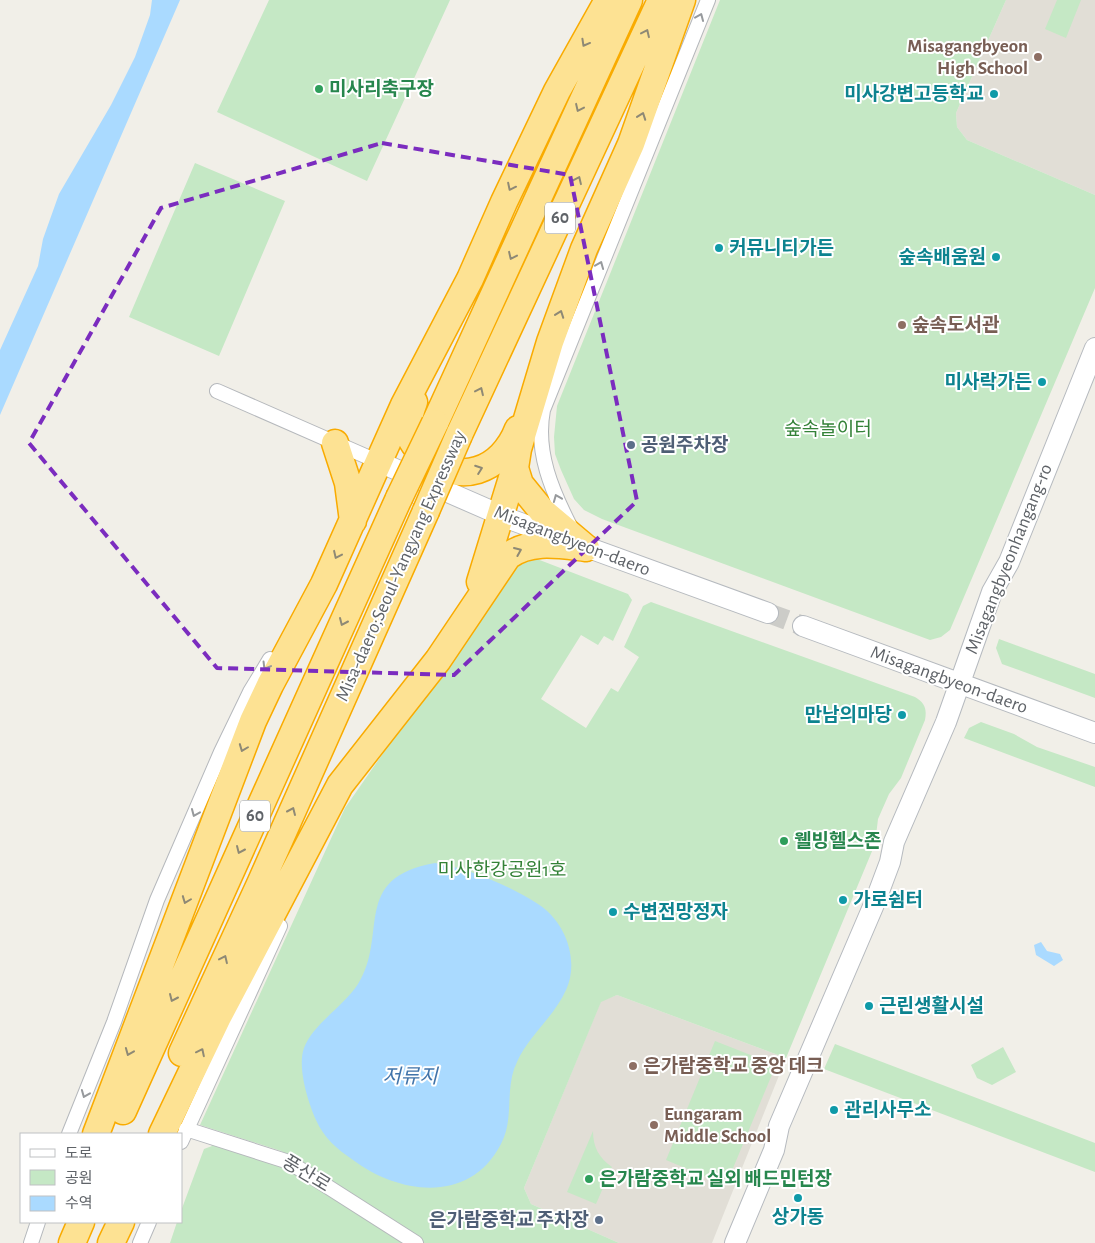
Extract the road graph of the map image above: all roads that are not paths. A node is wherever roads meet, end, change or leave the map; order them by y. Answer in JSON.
{"nodes":[{"id":1,"x":608,"y":0,"type":"edge"},
{"id":2,"x":628,"y":0,"type":"edge"},
{"id":3,"x":661,"y":0,"type":"edge"},
{"id":4,"x":682,"y":0,"type":"edge"},
{"id":5,"x":708,"y":0,"type":"edge"},
{"id":6,"x":438,"y":338,"type":"junction"},
{"id":7,"x":550,"y":342,"type":"junction"},
{"id":8,"x":1095,"y":348,"type":"edge"},
{"id":9,"x":217,"y":391,"type":"dead end"},
{"id":10,"x":335,"y":443,"type":"junction"},
{"id":11,"x":379,"y":462,"type":"junction"},
{"id":12,"x":515,"y":468,"type":"junction"},
{"id":13,"x":501,"y":515,"type":"junction"},
{"id":14,"x":353,"y":521,"type":"junction"},
{"id":15,"x":582,"y":545,"type":"junction"},
{"id":16,"x":324,"y":584,"type":"junction"},
{"id":17,"x":768,"y":613,"type":"tunnel mouth"},
{"id":18,"x":467,"y":616,"type":"junction"},
{"id":19,"x":803,"y":626,"type":"tunnel mouth"},
{"id":20,"x":960,"y":683,"type":"junction"},
{"id":21,"x":1095,"y":733,"type":"edge"},
{"id":22,"x":69,"y":1133,"type":"edge"},
{"id":23,"x":96,"y":1133,"type":"edge"},
{"id":24,"x":113,"y":1133,"type":"edge"},
{"id":25,"x":144,"y":1133,"type":"edge"},
{"id":26,"x":178,"y":1133,"type":"edge"},
{"id":27,"x":182,"y":1136,"type":"edge"},
{"id":28,"x":38,"y":1223,"type":"edge"},
{"id":29,"x":72,"y":1223,"type":"edge"},
{"id":30,"x":81,"y":1223,"type":"edge"},
{"id":31,"x":113,"y":1223,"type":"edge"},
{"id":32,"x":121,"y":1223,"type":"edge"},
{"id":33,"x":149,"y":1223,"type":"edge"},
{"id":34,"x":31,"y":1243,"type":"edge"},
{"id":35,"x":66,"y":1243,"type":"edge"},
{"id":36,"x":72,"y":1243,"type":"edge"},
{"id":37,"x":106,"y":1243,"type":"edge"},
{"id":38,"x":111,"y":1243,"type":"edge"},
{"id":39,"x":140,"y":1243,"type":"edge"},
{"id":40,"x":416,"y":1243,"type":"edge"},
{"id":41,"x":735,"y":1243,"type":"edge"}],
"edges":[{"from":1,"to":6,"type":"highway","one_way":true},
{"from":2,"to":24,"type":"highway","name":"Misa-daero;Seoul-Yangyang Expressway","number":"60","one_way":true,"bridge":true},
{"from":25,"to":3,"type":"highway","name":"Misa-daero;Seoul-Yangyang Expressway","number":"60","one_way":true,"bridge":true},
{"from":7,"to":4,"type":"highway","one_way":true},
{"from":15,"to":5,"type":"street","one_way":true},
{"from":6,"to":7,"type":"highway","one_way":true},
{"from":6,"to":11,"type":"highway"},
{"from":7,"to":12,"type":"highway"},
{"from":8,"to":20,"type":"street","name":"Misagangbyeonhangang-ro"},
{"from":9,"to":10,"type":"street"},
{"from":10,"to":11,"type":"street"},
{"from":10,"to":14,"type":"highway"},
{"from":11,"to":13,"type":"street","name":"Misagangbyeon-daero"},
{"from":11,"to":14,"type":"highway"},
{"from":12,"to":13,"type":"highway"},
{"from":12,"to":15,"type":"highway"},
{"from":13,"to":15,"type":"street","name":"Misagangbyeon-daero"},
{"from":13,"to":18,"type":"highway"},
{"from":14,"to":16,"type":"highway","one_way":true},
{"from":15,"to":17,"type":"street","name":"Misagangbyeon-daero"},
{"from":18,"to":15,"type":"highway","one_way":true},
{"from":16,"to":22,"type":"street","one_way":true},
{"from":16,"to":23,"type":"highway","one_way":true},
{"from":26,"to":18,"type":"highway","one_way":true},
{"from":19,"to":20,"type":"street","name":"Misagangbyeon-daero"},
{"from":20,"to":21,"type":"street","name":"Misagangbyeon-daero"},
{"from":20,"to":41,"type":"street","name":"Misagangbyeonhangang-ro"},
{"from":27,"to":40,"type":"street","name":"풍산로"},
{"from":28,"to":34,"type":"street"},
{"from":29,"to":35,"type":"highway"},
{"from":30,"to":36,"type":"highway"},
{"from":31,"to":37,"type":"highway"},
{"from":32,"to":38,"type":"highway"},
{"from":33,"to":39,"type":"street"}]}
